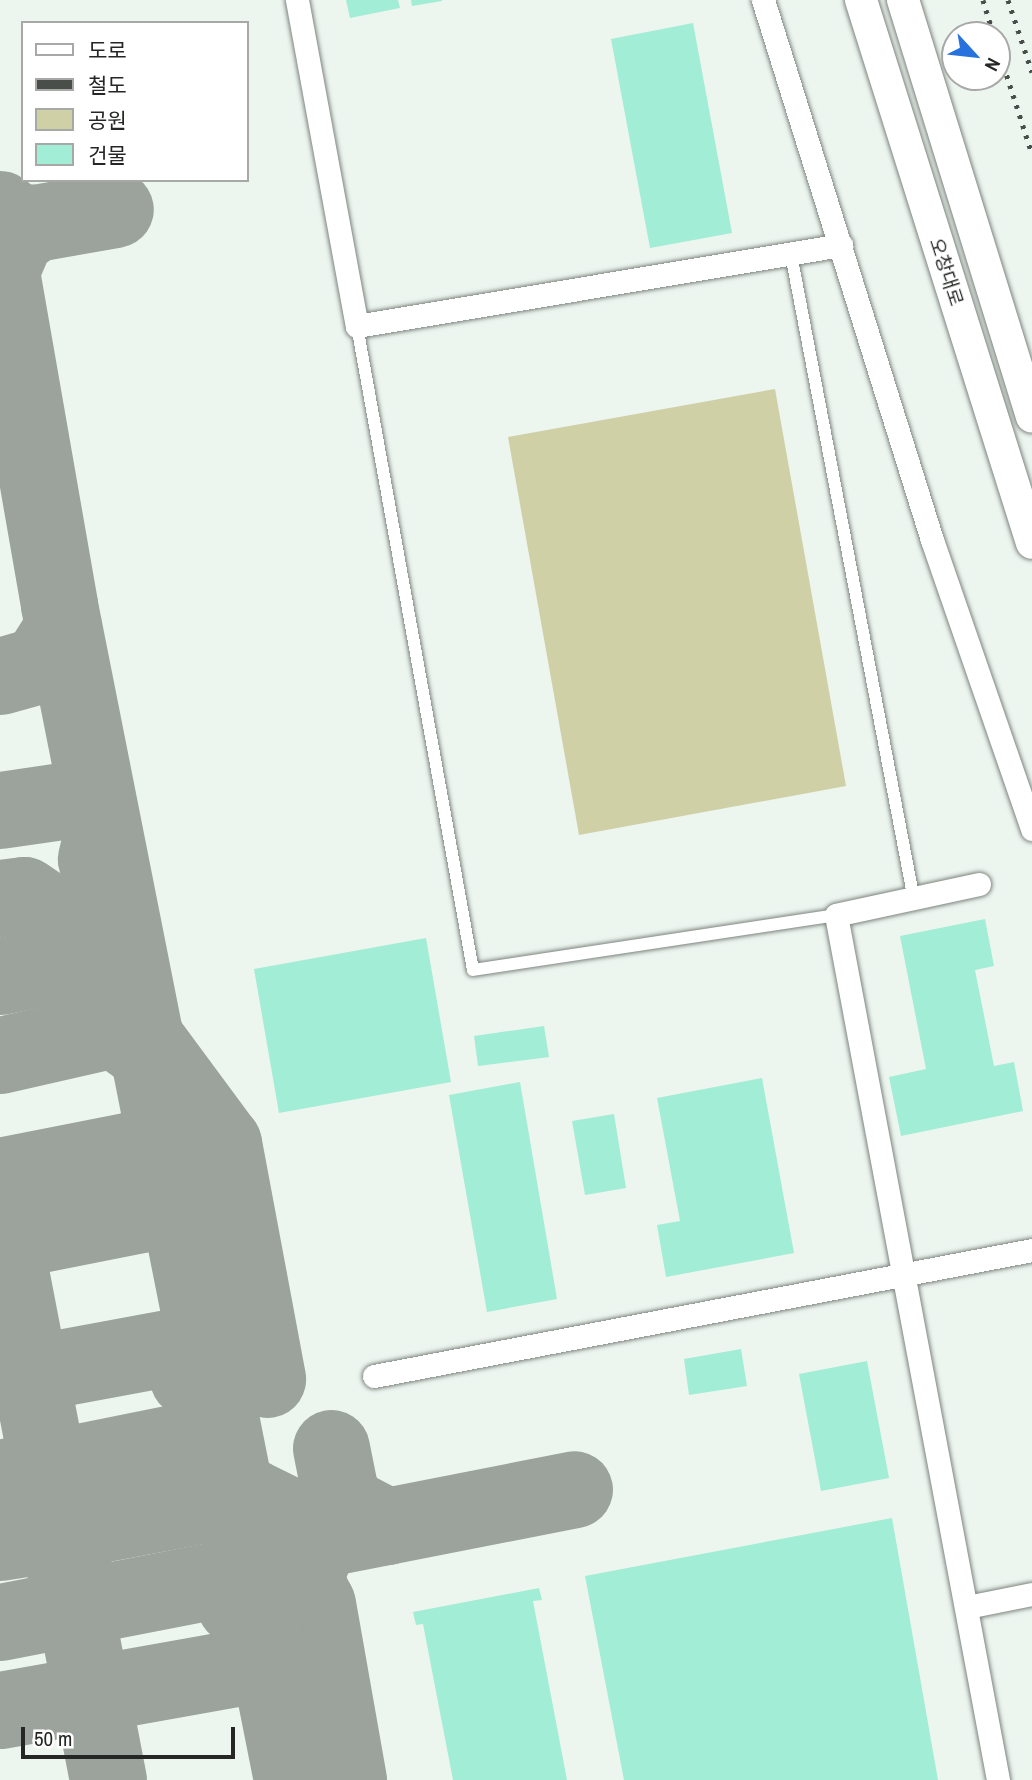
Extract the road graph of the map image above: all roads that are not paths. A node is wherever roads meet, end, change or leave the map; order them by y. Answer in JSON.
{"nodes":[{"id":1,"x":297,"y":0,"type":"edge"},
{"id":2,"x":763,"y":0,"type":"edge"},
{"id":3,"x":861,"y":0,"type":"edge"},
{"id":4,"x":903,"y":0,"type":"edge"},
{"id":5,"x":841,"y":245,"type":"junction"},
{"id":6,"x":791,"y":254,"type":"junction"},
{"id":7,"x":357,"y":326,"type":"junction"},
{"id":8,"x":1032,"y":417,"type":"edge"},
{"id":9,"x":1032,"y":543,"type":"edge"},
{"id":10,"x":1032,"y":829,"type":"edge"},
{"id":11,"x":979,"y":884,"type":"dead end"},
{"id":12,"x":914,"y":900,"type":"junction"},
{"id":13,"x":836,"y":915,"type":"junction"},
{"id":14,"x":1032,"y":1250,"type":"edge"},
{"id":15,"x":900,"y":1277,"type":"junction"},
{"id":16,"x":374,"y":1376,"type":"dead end"},
{"id":17,"x":1032,"y":1594,"type":"edge"},
{"id":18,"x":967,"y":1607,"type":"junction"},
{"id":19,"x":998,"y":1780,"type":"edge"}],
"edges":[{"from":1,"to":7,"type":"street"},
{"from":2,"to":5,"type":"street"},
{"from":3,"to":9,"type":"main road","name":"오창대로"},
{"from":4,"to":8,"type":"main road","name":"오창대로"},
{"from":5,"to":6,"type":"street"},
{"from":5,"to":10,"type":"street"},
{"from":6,"to":7,"type":"street"},
{"from":6,"to":12,"type":"lane"},
{"from":7,"to":13,"type":"lane"},
{"from":11,"to":12,"type":"street"},
{"from":12,"to":13,"type":"street"},
{"from":13,"to":15,"type":"street"},
{"from":14,"to":15,"type":"street"},
{"from":15,"to":16,"type":"street"},
{"from":15,"to":18,"type":"street"},
{"from":17,"to":18,"type":"street"},
{"from":18,"to":19,"type":"street"}]}
